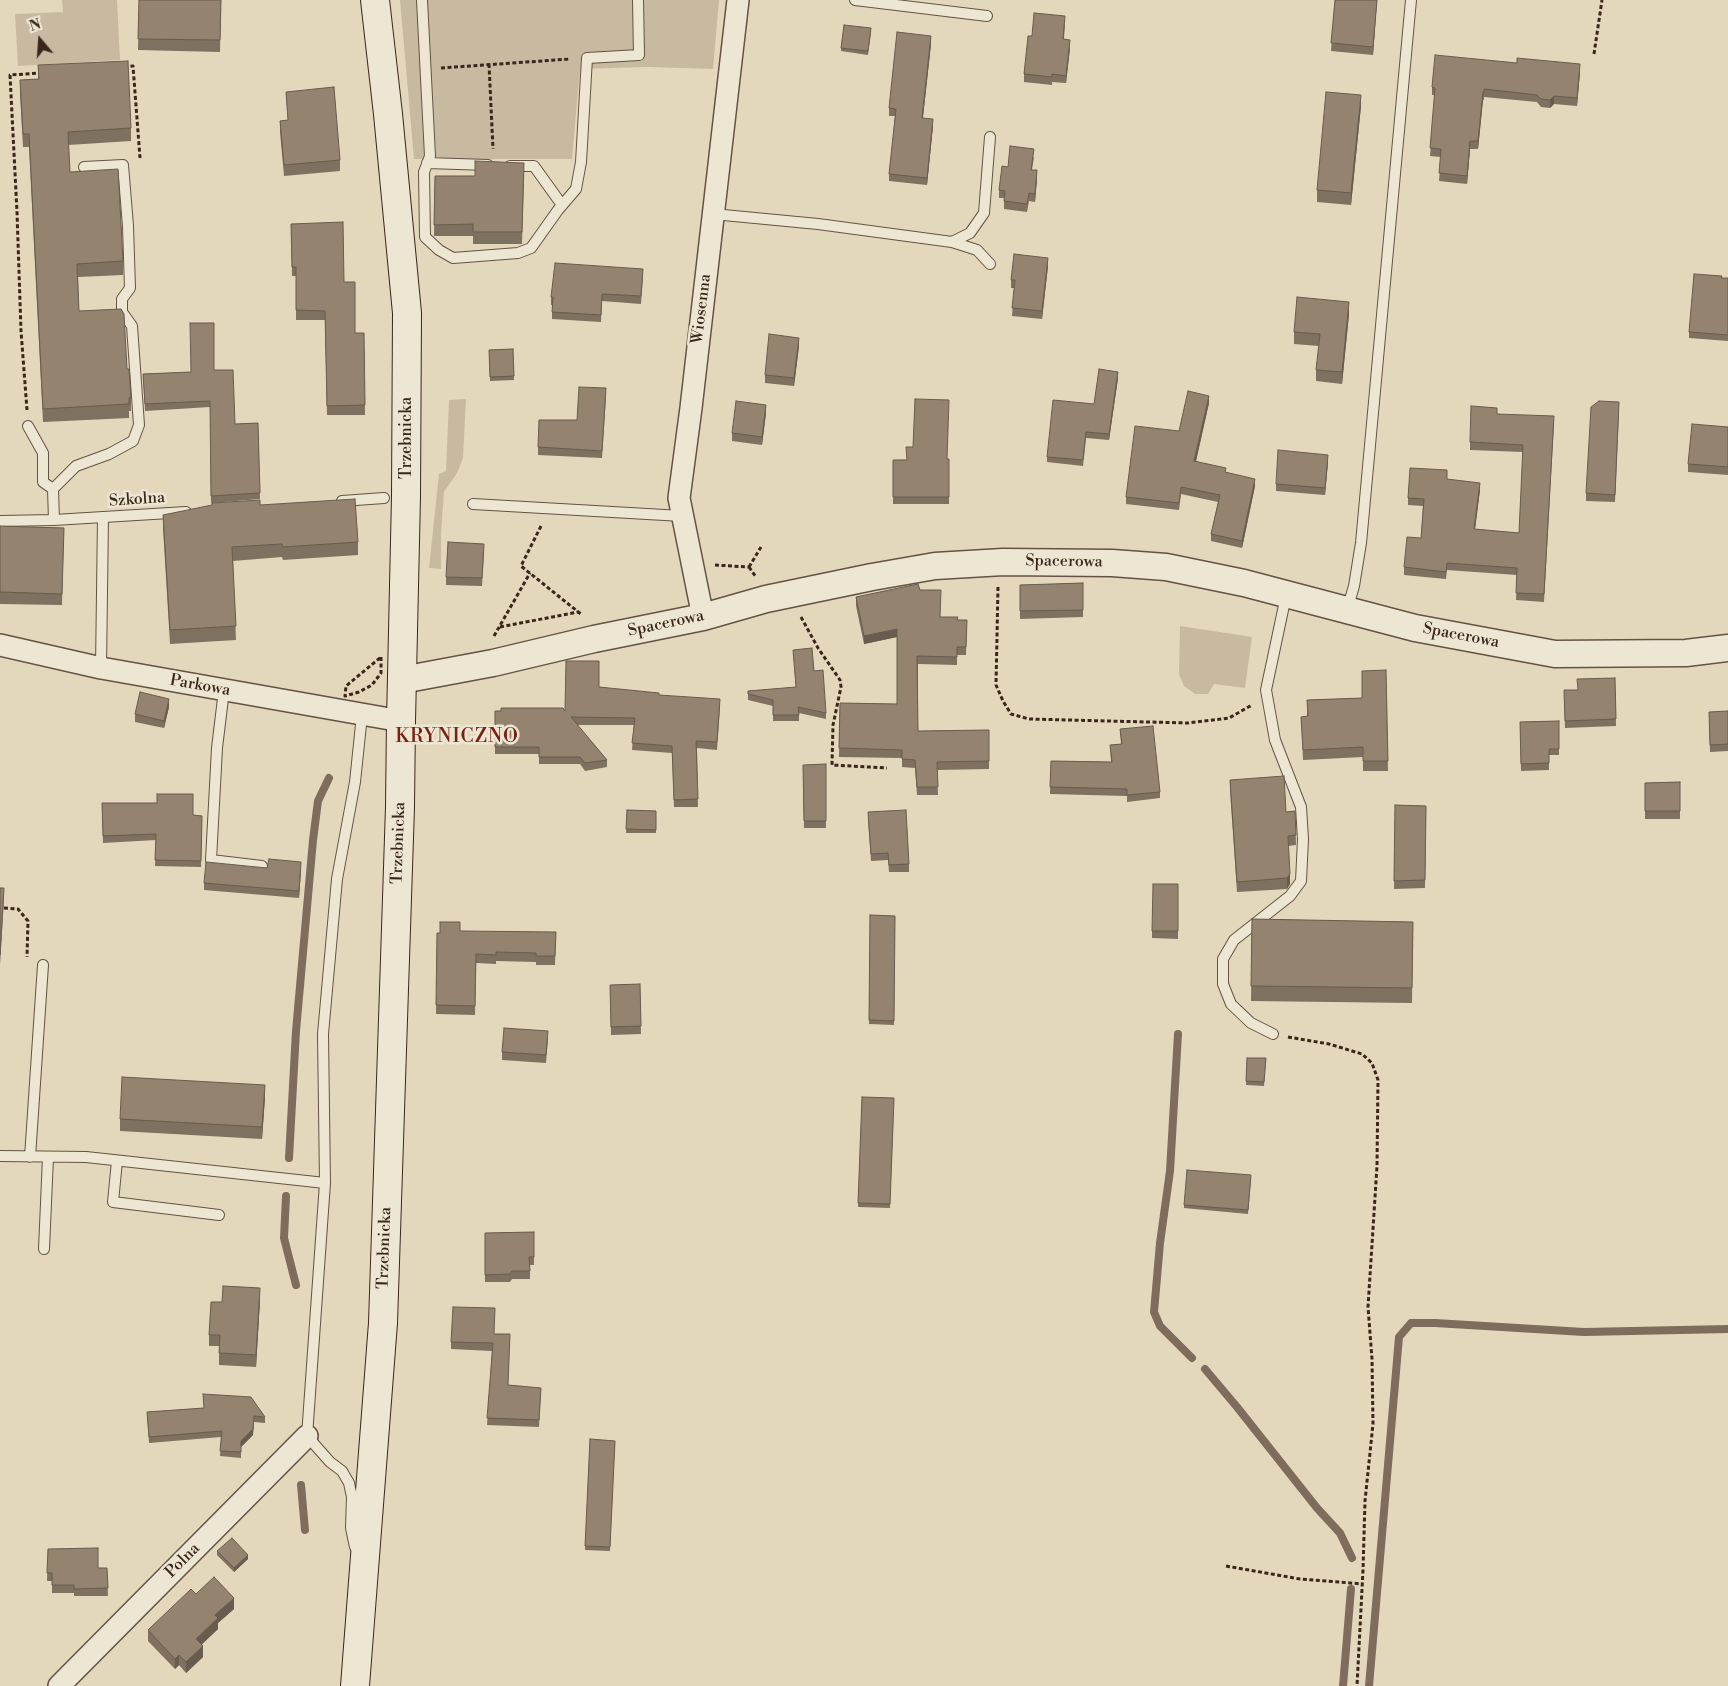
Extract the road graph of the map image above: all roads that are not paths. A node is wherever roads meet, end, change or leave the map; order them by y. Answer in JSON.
{"nodes":[{"id":1,"x":375,"y":0,"type":"edge"},
{"id":2,"x":422,"y":0,"type":"edge"},
{"id":3,"x":638,"y":0,"type":"edge"},
{"id":4,"x":738,"y":0,"type":"edge"},
{"id":5,"x":855,"y":0,"type":"edge"},
{"id":6,"x":1411,"y":0,"type":"edge"},
{"id":7,"x":987,"y":16,"type":"dead end"},
{"id":8,"x":990,"y":137,"type":"dead end"},
{"id":9,"x":427,"y":163,"type":"junction"},
{"id":10,"x":84,"y":168,"type":"dead end"},
{"id":11,"x":562,"y":205,"type":"junction"},
{"id":12,"x":713,"y":214,"type":"junction"},
{"id":13,"x":952,"y":242,"type":"junction"},
{"id":14,"x":990,"y":264,"type":"dead end"},
{"id":15,"x":28,"y":426,"type":"road end"},
{"id":16,"x":53,"y":488,"type":"junction"},
{"id":17,"x":384,"y":498,"type":"dead end"},
{"id":18,"x":328,"y":502,"type":"edge"},
{"id":19,"x":473,"y":504,"type":"dead end"},
{"id":20,"x":201,"y":511,"type":"edge"},
{"id":21,"x":682,"y":516,"type":"junction"},
{"id":22,"x":103,"y":517,"type":"junction"},
{"id":23,"x":54,"y":520,"type":"junction"},
{"id":24,"x":0,"y":521,"type":"edge"},
{"id":25,"x":1286,"y":594,"type":"junction"},
{"id":26,"x":1346,"y":611,"type":"junction"},
{"id":27,"x":703,"y":617,"type":"junction"},
{"id":28,"x":0,"y":645,"type":"edge"},
{"id":29,"x":1728,"y":648,"type":"edge"},
{"id":30,"x":101,"y":668,"type":"junction"},
{"id":31,"x":402,"y":680,"type":"junction"},
{"id":32,"x":224,"y":690,"type":"junction"},
{"id":33,"x":362,"y":716,"type":"junction"},
{"id":34,"x":400,"y":721,"type":"junction"},
{"id":35,"x":262,"y":866,"type":"edge"},
{"id":36,"x":43,"y":965,"type":"dead end"},
{"id":37,"x":1273,"y":1034,"type":"road end"},
{"id":38,"x":0,"y":1156,"type":"edge"},
{"id":39,"x":30,"y":1157,"type":"junction"},
{"id":40,"x":48,"y":1157,"type":"junction"},
{"id":41,"x":117,"y":1161,"type":"junction"},
{"id":42,"x":325,"y":1183,"type":"junction"},
{"id":43,"x":219,"y":1215,"type":"dead end"},
{"id":44,"x":44,"y":1248,"type":"dead end"},
{"id":45,"x":307,"y":1436,"type":"junction"},
{"id":46,"x":363,"y":1577,"type":"junction"},
{"id":47,"x":59,"y":1686,"type":"edge"},
{"id":48,"x":355,"y":1686,"type":"edge"}],
"edges":[{"from":1,"to":31,"type":"main road","name":"Trzebnicka"},
{"from":2,"to":9,"type":"lane"},
{"from":3,"to":11,"type":"lane"},
{"from":4,"to":12,"type":"street","name":"Wiosenna"},
{"from":5,"to":7,"type":"lane"},
{"from":6,"to":26,"type":"lane"},
{"from":8,"to":13,"type":"lane"},
{"from":9,"to":11,"type":"lane"},
{"from":9,"to":11,"type":"lane"},
{"from":10,"to":16,"type":"lane"},
{"from":12,"to":13,"type":"lane"},
{"from":12,"to":21,"type":"street","name":"Wiosenna"},
{"from":13,"to":14,"type":"lane"},
{"from":15,"to":16,"type":"lane"},
{"from":16,"to":23,"type":"lane"},
{"from":17,"to":18,"type":"lane"},
{"from":19,"to":21,"type":"lane"},
{"from":20,"to":22,"type":"lane","name":"Szkolna"},
{"from":21,"to":27,"type":"street","name":"Wiosenna"},
{"from":22,"to":23,"type":"lane"},
{"from":22,"to":30,"type":"lane","name":"Szkolna"},
{"from":23,"to":24,"type":"lane"},
{"from":25,"to":26,"type":"street","name":"Spacerowa"},
{"from":25,"to":27,"type":"street","name":"Spacerowa"},
{"from":25,"to":37,"type":"lane"},
{"from":26,"to":29,"type":"street","name":"Spacerowa"},
{"from":27,"to":31,"type":"street","name":"Spacerowa"},
{"from":28,"to":30,"type":"street","name":"Parkowa"},
{"from":30,"to":32,"type":"street","name":"Parkowa"},
{"from":31,"to":34,"type":"main road","name":"Trzebnicka"},
{"from":32,"to":33,"type":"street","name":"Parkowa"},
{"from":32,"to":35,"type":"lane"},
{"from":33,"to":34,"type":"street","name":"Parkowa"},
{"from":33,"to":42,"type":"lane"},
{"from":34,"to":46,"type":"main road","name":"Trzebnicka"},
{"from":36,"to":39,"type":"lane"},
{"from":38,"to":39,"type":"lane"},
{"from":39,"to":40,"type":"lane"},
{"from":40,"to":41,"type":"lane"},
{"from":40,"to":44,"type":"lane"},
{"from":41,"to":42,"type":"lane"},
{"from":41,"to":43,"type":"lane"},
{"from":42,"to":45,"type":"lane"},
{"from":45,"to":46,"type":"lane"},
{"from":45,"to":47,"type":"street","name":"Polna"},
{"from":46,"to":48,"type":"main road","name":"Trzebnicka"}]}
